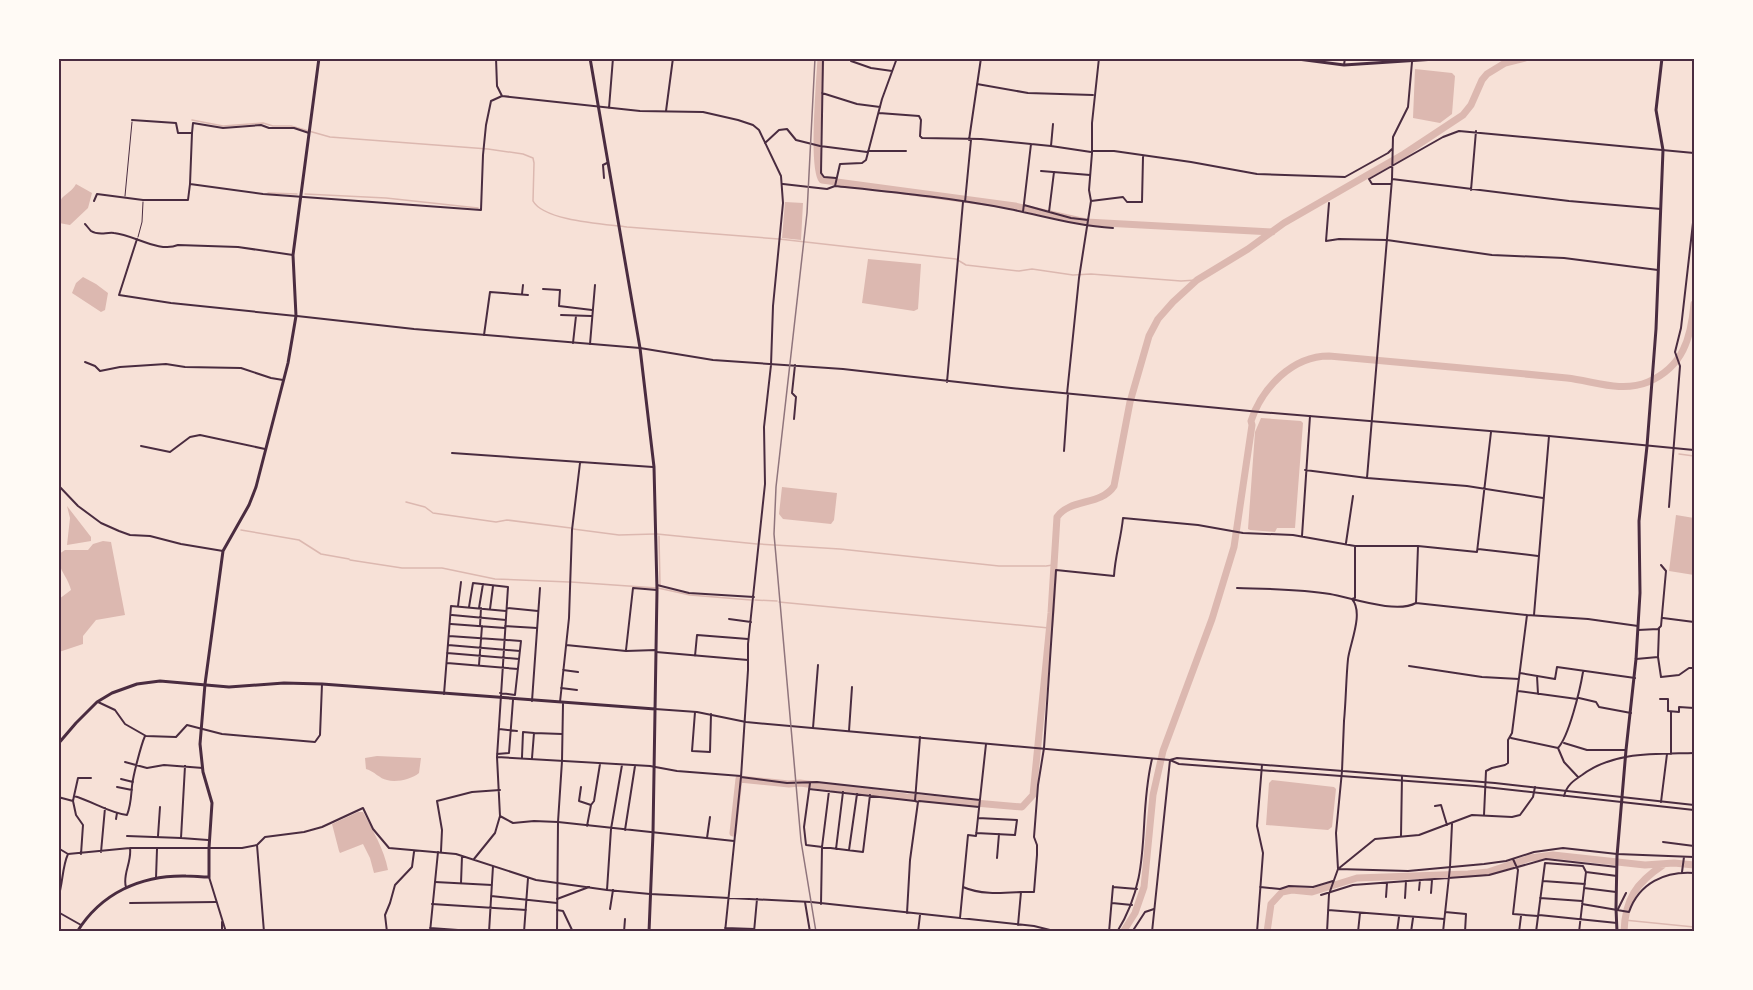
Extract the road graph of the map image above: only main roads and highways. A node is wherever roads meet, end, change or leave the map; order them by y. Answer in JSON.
{"nodes":[{"id":1,"x":319,"y":58,"type":"edge"},
{"id":2,"x":590,"y":58,"type":"edge"},
{"id":3,"x":1290,"y":58,"type":"edge"},
{"id":4,"x":1450,"y":58,"type":"edge"},
{"id":5,"x":1662,"y":58,"type":"edge"},
{"id":6,"x":1410,"y":61,"type":"edge"},
{"id":7,"x":205,"y":684,"type":"junction"},
{"id":8,"x":655,"y":709,"type":"junction"},
{"id":9,"x":58,"y":744,"type":"edge"},
{"id":10,"x":77,"y":932,"type":"edge"},
{"id":11,"x":649,"y":932,"type":"edge"},
{"id":12,"x":1617,"y":932,"type":"edge"}],
"edges":[{"from":1,"to":7,"type":"main road"},
{"from":2,"to":8,"type":"main road"},
{"from":3,"to":6,"type":"main road"},
{"from":4,"to":6,"type":"main road"},
{"from":5,"to":12,"type":"main road"},
{"from":7,"to":8,"type":"main road"},
{"from":7,"to":9,"type":"main road"},
{"from":7,"to":10,"type":"main road"},
{"from":8,"to":11,"type":"main road"}]}
